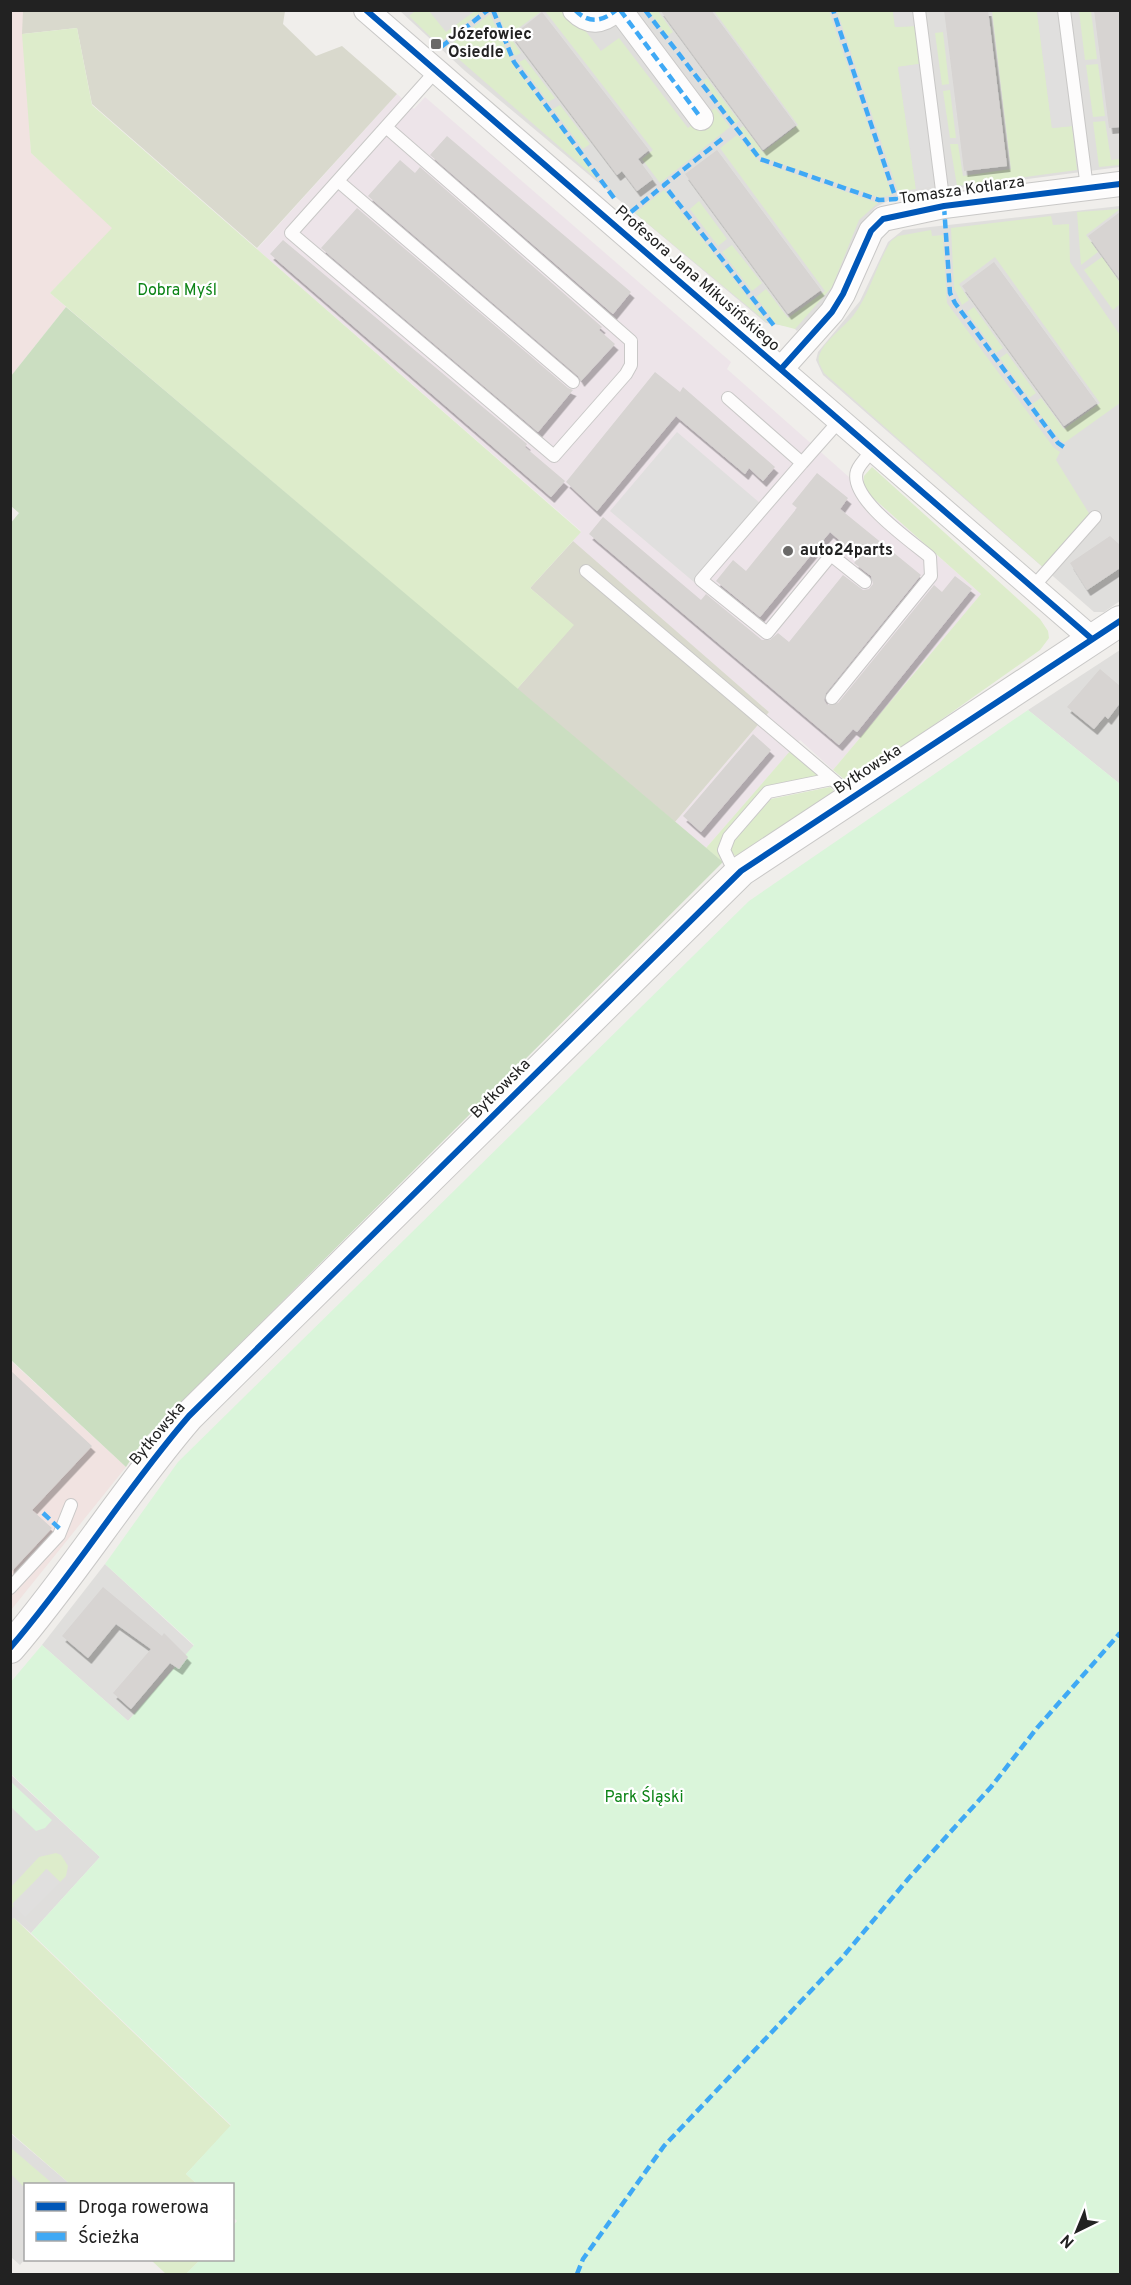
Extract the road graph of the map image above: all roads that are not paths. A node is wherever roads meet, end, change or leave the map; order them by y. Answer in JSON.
{"nodes":[{"id":1,"x":366,"y":10,"type":"edge"},
{"id":2,"x":575,"y":10,"type":"edge"},
{"id":3,"x":618,"y":10,"type":"edge"},
{"id":4,"x":919,"y":10,"type":"edge"},
{"id":5,"x":1064,"y":10,"type":"edge"},
{"id":6,"x":435,"y":72,"type":"junction"},
{"id":7,"x":702,"y":118,"type":"dead end"},
{"id":8,"x":386,"y":127,"type":"junction"},
{"id":9,"x":338,"y":181,"type":"junction"},
{"id":10,"x":1120,"y":184,"type":"edge"},
{"id":11,"x":1087,"y":188,"type":"junction"},
{"id":12,"x":944,"y":206,"type":"junction"},
{"id":13,"x":781,"y":369,"type":"junction"},
{"id":14,"x":573,"y":382,"type":"dead end"},
{"id":15,"x":728,"y":398,"type":"dead end"},
{"id":16,"x":840,"y":420,"type":"junction"},
{"id":17,"x":874,"y":449,"type":"junction"},
{"id":18,"x":802,"y":463,"type":"junction"},
{"id":19,"x":1095,"y":517,"type":"dead end"},
{"id":20,"x":586,"y":571,"type":"dead end"},
{"id":21,"x":865,"y":582,"type":"dead end"},
{"id":22,"x":1033,"y":587,"type":"junction"},
{"id":23,"x":1120,"y":621,"type":"edge"},
{"id":24,"x":1092,"y":639,"type":"junction"},
{"id":25,"x":832,"y":698,"type":"dead end"},
{"id":26,"x":842,"y":788,"type":"junction"},
{"id":27,"x":736,"y":876,"type":"junction"},
{"id":28,"x":71,"y":1505,"type":"dead end"},
{"id":29,"x":10,"y":1588,"type":"edge"},
{"id":30,"x":10,"y":1648,"type":"edge"}],
"edges":[{"from":1,"to":6,"type":"street","name":"Profesora Jana Mikusińskiego"},
{"from":2,"to":3,"type":"street"},
{"from":3,"to":7,"type":"street"},
{"from":4,"to":12,"type":"lane","name":"Tomasza Kotlarza"},
{"from":5,"to":11,"type":"lane"},
{"from":6,"to":8,"type":"lane"},
{"from":6,"to":13,"type":"street","name":"Profesora Jana Mikusińskiego"},
{"from":8,"to":9,"type":"lane"},
{"from":8,"to":9,"type":"lane"},
{"from":9,"to":14,"type":"lane"},
{"from":10,"to":11,"type":"street","name":"Tomasza Kotlarza"},
{"from":11,"to":12,"type":"street","name":"Tomasza Kotlarza"},
{"from":12,"to":13,"type":"street","name":"Tomasza Kotlarza"},
{"from":13,"to":16,"type":"street","name":"Profesora Jana Mikusińskiego"},
{"from":15,"to":18,"type":"lane"},
{"from":16,"to":17,"type":"street","name":"Profesora Jana Mikusińskiego"},
{"from":16,"to":18,"type":"lane"},
{"from":17,"to":22,"type":"street","name":"Profesora Jana Mikusińskiego"},
{"from":17,"to":25,"type":"lane"},
{"from":18,"to":21,"type":"lane"},
{"from":19,"to":22,"type":"lane"},
{"from":20,"to":26,"type":"lane"},
{"from":22,"to":24,"type":"street","name":"Profesora Jana Mikusińskiego"},
{"from":23,"to":24,"type":"street","name":"Bytkowska"},
{"from":24,"to":26,"type":"street","name":"Bytkowska"},
{"from":26,"to":27,"type":"street","name":"Bytkowska"},
{"from":26,"to":27,"type":"lane"},
{"from":27,"to":30,"type":"street","name":"Bytkowska"},
{"from":28,"to":29,"type":"lane"}]}
